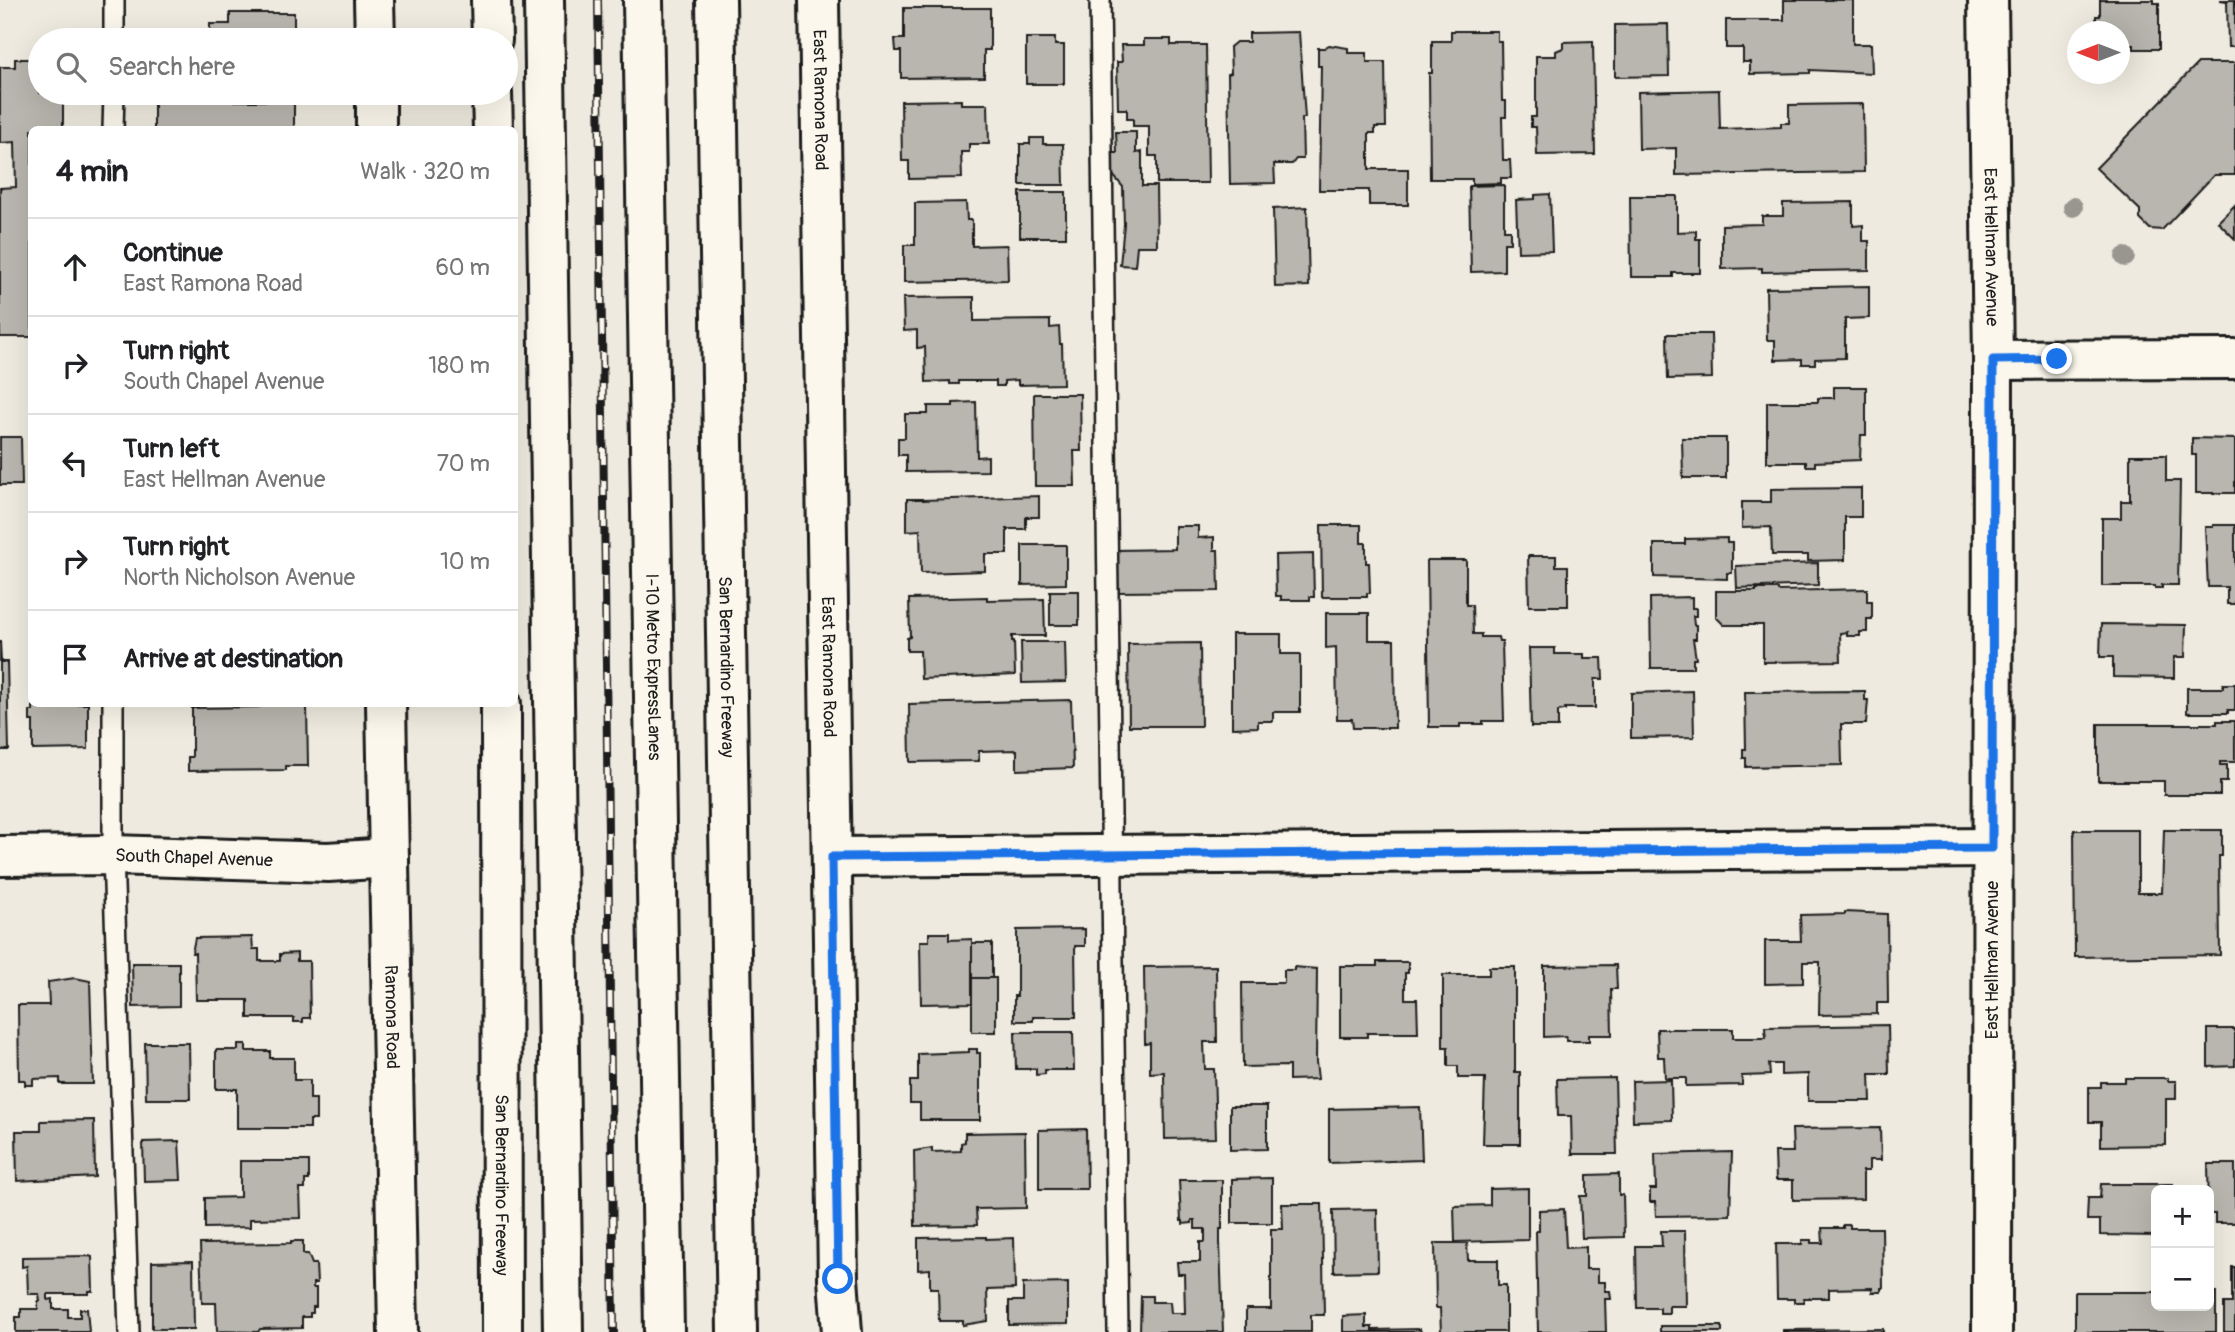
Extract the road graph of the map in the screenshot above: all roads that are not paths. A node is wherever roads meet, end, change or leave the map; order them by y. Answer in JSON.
{"nodes":[{"id":1,"x":114,"y":0,"type":"edge"},
{"id":2,"x":374,"y":0,"type":"edge"},
{"id":3,"x":491,"y":0,"type":"edge"},
{"id":4,"x":544,"y":0,"type":"edge"},
{"id":5,"x":643,"y":0,"type":"edge"},
{"id":6,"x":716,"y":0,"type":"edge"},
{"id":7,"x":819,"y":0,"type":"edge"},
{"id":8,"x":1100,"y":0,"type":"edge"},
{"id":9,"x":1988,"y":0,"type":"edge"},
{"id":10,"x":114,"y":28,"type":"edge"},
{"id":11,"x":375,"y":28,"type":"edge"},
{"id":12,"x":492,"y":28,"type":"edge"},
{"id":13,"x":114,"y":105,"type":"edge"},
{"id":14,"x":376,"y":105,"type":"edge"},
{"id":15,"x":492,"y":105,"type":"edge"},
{"id":16,"x":114,"y":126,"type":"edge"},
{"id":17,"x":376,"y":126,"type":"edge"},
{"id":18,"x":493,"y":126,"type":"edge"},
{"id":19,"x":2235,"y":359,"type":"edge"},
{"id":20,"x":1993,"y":360,"type":"junction"},
{"id":21,"x":113,"y":707,"type":"edge"},
{"id":22,"x":386,"y":707,"type":"edge"},
{"id":23,"x":501,"y":707,"type":"edge"},
{"id":24,"x":1992,"y":848,"type":"junction"},
{"id":25,"x":1111,"y":854,"type":"junction"},
{"id":26,"x":113,"y":855,"type":"junction"},
{"id":27,"x":0,"y":856,"type":"edge"},
{"id":28,"x":832,"y":857,"type":"junction"},
{"id":29,"x":389,"y":858,"type":"junction"},
{"id":30,"x":129,"y":1332,"type":"edge"},
{"id":31,"x":398,"y":1332,"type":"edge"},
{"id":32,"x":502,"y":1332,"type":"edge"},
{"id":33,"x":563,"y":1332,"type":"edge"},
{"id":34,"x":664,"y":1332,"type":"edge"},
{"id":35,"x":737,"y":1332,"type":"edge"},
{"id":36,"x":842,"y":1332,"type":"edge"},
{"id":37,"x":1118,"y":1332,"type":"edge"},
{"id":38,"x":1992,"y":1332,"type":"edge"}],
"edges":[{"from":1,"to":10,"type":"lane"},
{"from":2,"to":11,"type":"main road"},
{"from":3,"to":12,"type":"main road"},
{"from":4,"to":33,"type":"main road"},
{"from":5,"to":34,"type":"main road","name":"I-10 Metro ExpressLanes"},
{"from":6,"to":35,"type":"main road","name":"San Bernardino Freeway"},
{"from":7,"to":28,"type":"main road","name":"East Ramona Road"},
{"from":8,"to":25,"type":"lane"},
{"from":9,"to":20,"type":"main road","name":"East Hellman Avenue"},
{"from":13,"to":16,"type":"lane"},
{"from":14,"to":17,"type":"main road"},
{"from":15,"to":18,"type":"main road"},
{"from":19,"to":20,"type":"main road"},
{"from":20,"to":24,"type":"main road","name":"East Hellman Avenue"},
{"from":21,"to":26,"type":"lane"},
{"from":22,"to":29,"type":"main road","name":"Ramona Road"},
{"from":23,"to":32,"type":"main road","name":"San Bernardino Freeway"},
{"from":24,"to":25,"type":"main road"},
{"from":24,"to":38,"type":"main road","name":"East Hellman Avenue"},
{"from":25,"to":28,"type":"main road"},
{"from":25,"to":37,"type":"lane"},
{"from":26,"to":27,"type":"main road","name":"South Chapel Avenue"},
{"from":26,"to":29,"type":"main road","name":"South Chapel Avenue"},
{"from":26,"to":30,"type":"lane"},
{"from":28,"to":36,"type":"main road","name":"East Ramona Road"},
{"from":29,"to":31,"type":"main road","name":"Ramona Road"}]}
